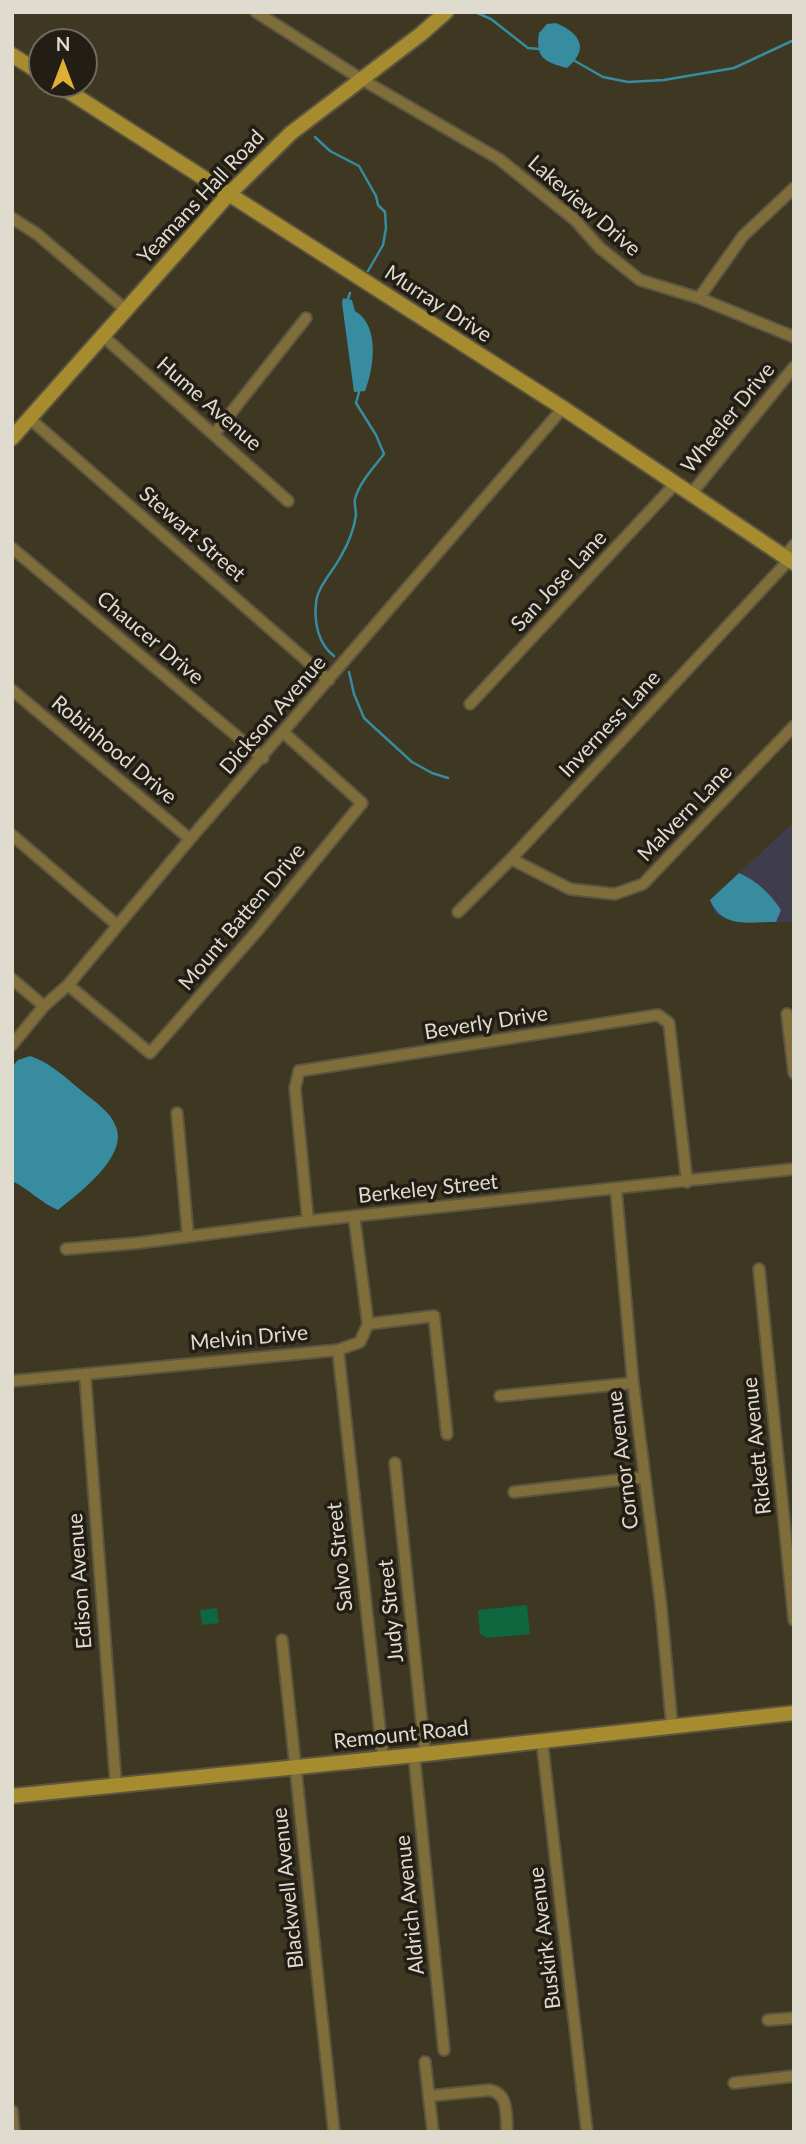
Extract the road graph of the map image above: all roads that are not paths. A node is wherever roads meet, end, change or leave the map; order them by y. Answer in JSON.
{"nodes":[{"id":1,"x":256,"y":12,"type":"edge"},
{"id":2,"x":446,"y":12,"type":"edge"},
{"id":3,"x":12,"y":55,"type":"edge"},
{"id":4,"x":28,"y":65,"type":"edge"},
{"id":5,"x":361,"y":79,"type":"junction"},
{"id":6,"x":79,"y":98,"type":"edge"},
{"id":7,"x":794,"y":188,"type":"edge"},
{"id":8,"x":228,"y":195,"type":"junction"},
{"id":9,"x":12,"y":218,"type":"edge"},
{"id":10,"x":699,"y":298,"type":"junction"},
{"id":11,"x":125,"y":309,"type":"junction"},
{"id":12,"x":306,"y":318,"type":"dead end"},
{"id":13,"x":103,"y":336,"type":"junction"},
{"id":14,"x":794,"y":337,"type":"edge"},
{"id":15,"x":794,"y":367,"type":"edge"},
{"id":16,"x":563,"y":408,"type":"junction"},
{"id":17,"x":19,"y":425,"type":"edge"},
{"id":18,"x":215,"y":433,"type":"junction"},
{"id":19,"x":676,"y":483,"type":"junction"},
{"id":20,"x":691,"y":494,"type":"junction"},
{"id":21,"x":288,"y":501,"type":"dead end"},
{"id":22,"x":12,"y":548,"type":"edge"},
{"id":23,"x":790,"y":556,"type":"edge"},
{"id":24,"x":329,"y":680,"type":"junction"},
{"id":25,"x":12,"y":690,"type":"edge"},
{"id":26,"x":470,"y":704,"type":"dead end"},
{"id":27,"x":794,"y":726,"type":"edge"},
{"id":28,"x":284,"y":733,"type":"junction"},
{"id":29,"x":263,"y":758,"type":"junction"},
{"id":30,"x":12,"y":835,"type":"edge"},
{"id":31,"x":190,"y":839,"type":"junction"},
{"id":32,"x":511,"y":859,"type":"junction"},
{"id":33,"x":458,"y":912,"type":"dead end"},
{"id":34,"x":117,"y":925,"type":"junction"},
{"id":35,"x":12,"y":979,"type":"edge"},
{"id":36,"x":68,"y":985,"type":"junction"},
{"id":37,"x":44,"y":1006,"type":"junction"},
{"id":38,"x":787,"y":1014,"type":"dead end"},
{"id":39,"x":12,"y":1045,"type":"edge"},
{"id":40,"x":794,"y":1073,"type":"edge"},
{"id":41,"x":177,"y":1113,"type":"dead end"},
{"id":42,"x":794,"y":1169,"type":"edge"},
{"id":43,"x":687,"y":1182,"type":"junction"},
{"id":44,"x":616,"y":1189,"type":"junction"},
{"id":45,"x":354,"y":1216,"type":"junction"},
{"id":46,"x":308,"y":1221,"type":"junction"},
{"id":47,"x":188,"y":1236,"type":"junction"},
{"id":48,"x":66,"y":1249,"type":"dead end"},
{"id":49,"x":759,"y":1269,"type":"dead end"},
{"id":50,"x":368,"y":1324,"type":"junction"},
{"id":51,"x":338,"y":1350,"type":"junction"},
{"id":52,"x":85,"y":1374,"type":"junction"},
{"id":53,"x":12,"y":1381,"type":"edge"},
{"id":54,"x":633,"y":1383,"type":"junction"},
{"id":55,"x":500,"y":1396,"type":"dead end"},
{"id":56,"x":447,"y":1434,"type":"dead end"},
{"id":57,"x":395,"y":1463,"type":"dead end"},
{"id":58,"x":645,"y":1477,"type":"junction"},
{"id":59,"x":514,"y":1492,"type":"dead end"},
{"id":60,"x":794,"y":1620,"type":"edge"},
{"id":61,"x":282,"y":1640,"type":"dead end"},
{"id":62,"x":794,"y":1713,"type":"edge"},
{"id":63,"x":672,"y":1726,"type":"junction"},
{"id":64,"x":545,"y":1740,"type":"junction"},
{"id":65,"x":419,"y":1755,"type":"junction"},
{"id":66,"x":383,"y":1759,"type":"junction"},
{"id":67,"x":295,"y":1768,"type":"junction"},
{"id":68,"x":116,"y":1786,"type":"junction"},
{"id":69,"x":12,"y":1796,"type":"edge"},
{"id":70,"x":794,"y":2018,"type":"edge"},
{"id":71,"x":768,"y":2020,"type":"dead end"},
{"id":72,"x":444,"y":2050,"type":"dead end"},
{"id":73,"x":425,"y":2063,"type":"dead end"},
{"id":74,"x":794,"y":2076,"type":"edge"},
{"id":75,"x":734,"y":2083,"type":"dead end"},
{"id":76,"x":429,"y":2096,"type":"junction"},
{"id":77,"x":12,"y":2111,"type":"edge"},
{"id":78,"x":15,"y":2132,"type":"edge"},
{"id":79,"x":334,"y":2132,"type":"edge"},
{"id":80,"x":433,"y":2132,"type":"edge"},
{"id":81,"x":507,"y":2132,"type":"edge"},
{"id":82,"x":587,"y":2132,"type":"edge"}],
"edges":[{"from":1,"to":5,"type":"street","name":"Lakeview Drive"},
{"from":2,"to":5,"type":"street","name":"Yeamans Hall Road"},
{"from":3,"to":4,"type":"street"},
{"from":5,"to":8,"type":"street","name":"Yeamans Hall Road"},
{"from":5,"to":10,"type":"street","name":"Lakeview Drive"},
{"from":6,"to":8,"type":"street","name":"Murray Drive"},
{"from":7,"to":10,"type":"street"},
{"from":8,"to":11,"type":"street","name":"Yeamans Hall Road"},
{"from":8,"to":16,"type":"street","name":"Murray Drive"},
{"from":9,"to":11,"type":"street"},
{"from":10,"to":14,"type":"street","name":"Lakeview Drive"},
{"from":11,"to":13,"type":"street","name":"Yeamans Hall Road"},
{"from":12,"to":18,"type":"street"},
{"from":13,"to":17,"type":"street","name":"Yeamans Hall Road"},
{"from":13,"to":18,"type":"street","name":"Hume Avenue"},
{"from":15,"to":20,"type":"street","name":"Wheeler Drive"},
{"from":16,"to":19,"type":"street","name":"Murray Drive"},
{"from":16,"to":24,"type":"street","name":"Dickson Avenue"},
{"from":17,"to":24,"type":"street","name":"Stewart Street"},
{"from":18,"to":21,"type":"street","name":"Hume Avenue"},
{"from":19,"to":20,"type":"street","name":"Murray Drive"},
{"from":19,"to":26,"type":"street","name":"San Jose Lane"},
{"from":20,"to":23,"type":"street","name":"Murray Drive"},
{"from":22,"to":29,"type":"street","name":"Chaucer Drive"},
{"from":23,"to":32,"type":"street","name":"Inverness Lane"},
{"from":24,"to":28,"type":"street","name":"Dickson Avenue"},
{"from":25,"to":31,"type":"street","name":"Robinhood Drive"},
{"from":27,"to":32,"type":"street","name":"Malvern Lane"},
{"from":28,"to":29,"type":"street","name":"Dickson Avenue"},
{"from":28,"to":36,"type":"street","name":"Mount Batten Drive"},
{"from":29,"to":31,"type":"street","name":"Dickson Avenue"},
{"from":30,"to":34,"type":"street"},
{"from":31,"to":34,"type":"street","name":"Dickson Avenue"},
{"from":32,"to":33,"type":"street","name":"Inverness Lane"},
{"from":34,"to":36,"type":"street","name":"Dickson Avenue"},
{"from":35,"to":37,"type":"street"},
{"from":36,"to":37,"type":"street","name":"Dickson Avenue"},
{"from":37,"to":39,"type":"street","name":"Dickson Avenue"},
{"from":38,"to":40,"type":"street"},
{"from":41,"to":47,"type":"street"},
{"from":42,"to":43,"type":"street","name":"Berkeley Street"},
{"from":43,"to":44,"type":"street","name":"Berkeley Street"},
{"from":43,"to":46,"type":"street","name":"Beverly Drive"},
{"from":44,"to":45,"type":"street","name":"Berkeley Street"},
{"from":44,"to":54,"type":"street","name":"Cornor Avenue"},
{"from":45,"to":46,"type":"street","name":"Berkeley Street"},
{"from":45,"to":50,"type":"street"},
{"from":46,"to":47,"type":"street","name":"Berkeley Street"},
{"from":47,"to":48,"type":"street","name":"Berkeley Street"},
{"from":49,"to":60,"type":"street","name":"Rickett Avenue"},
{"from":50,"to":51,"type":"street","name":"Melvin Drive"},
{"from":50,"to":56,"type":"street"},
{"from":51,"to":52,"type":"street","name":"Melvin Drive"},
{"from":51,"to":66,"type":"street","name":"Salvo Street"},
{"from":52,"to":53,"type":"street","name":"Melvin Drive"},
{"from":52,"to":68,"type":"street","name":"Edison Avenue"},
{"from":54,"to":55,"type":"street"},
{"from":54,"to":58,"type":"street","name":"Cornor Avenue"},
{"from":57,"to":65,"type":"street","name":"Judy Street"},
{"from":58,"to":59,"type":"street"},
{"from":58,"to":63,"type":"street","name":"Cornor Avenue"},
{"from":61,"to":67,"type":"street","name":"Blackwell Avenue"},
{"from":62,"to":63,"type":"street","name":"Remount Road"},
{"from":63,"to":64,"type":"street","name":"Remount Road"},
{"from":64,"to":65,"type":"street","name":"Remount Road"},
{"from":64,"to":82,"type":"street","name":"Buskirk Avenue"},
{"from":65,"to":66,"type":"street","name":"Remount Road"},
{"from":65,"to":72,"type":"street","name":"Aldrich Avenue"},
{"from":66,"to":67,"type":"street","name":"Remount Road"},
{"from":67,"to":68,"type":"street","name":"Remount Road"},
{"from":67,"to":79,"type":"street","name":"Blackwell Avenue"},
{"from":68,"to":69,"type":"street","name":"Remount Road"},
{"from":70,"to":71,"type":"street"},
{"from":73,"to":76,"type":"street"},
{"from":74,"to":75,"type":"street"},
{"from":76,"to":80,"type":"street"},
{"from":76,"to":81,"type":"street"},
{"from":77,"to":78,"type":"street"}]}
